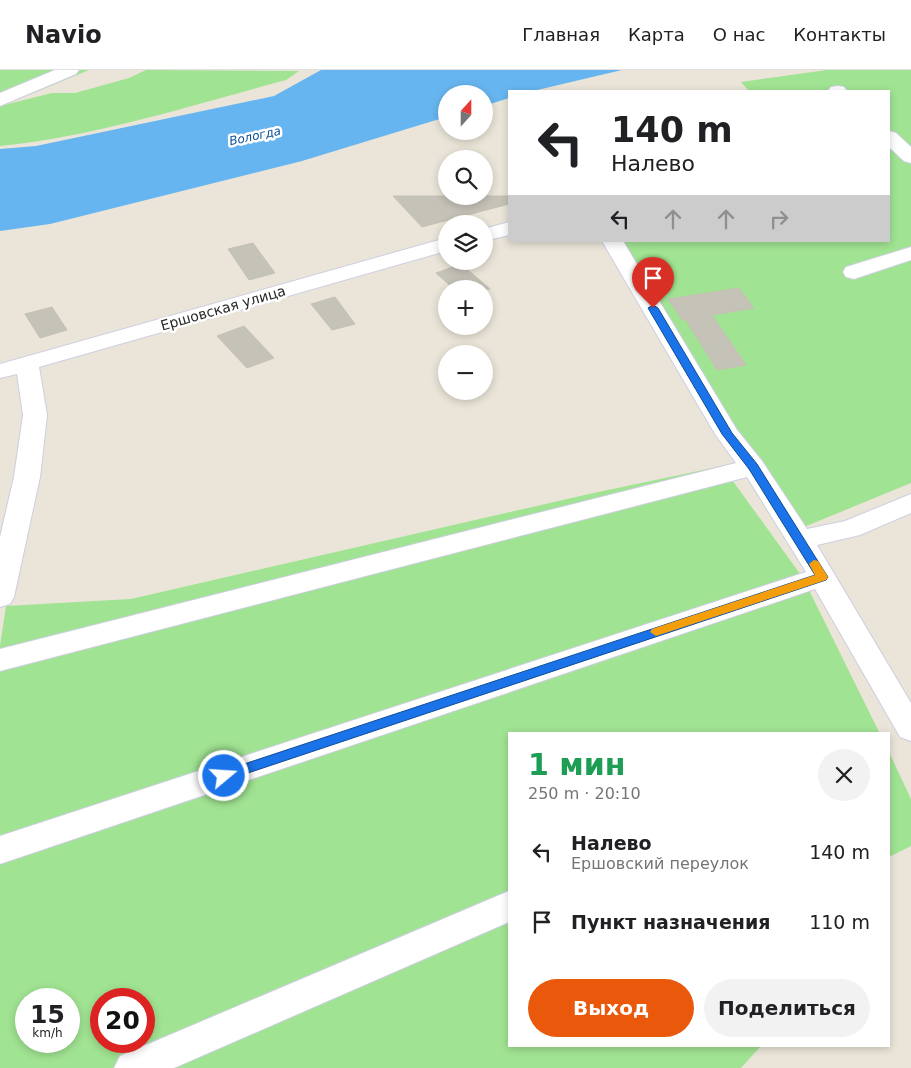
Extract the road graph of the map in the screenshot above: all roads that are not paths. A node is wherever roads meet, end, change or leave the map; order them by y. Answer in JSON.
{"nodes":[{"id":1,"x":70,"y":70,"type":"edge"},
{"id":2,"x":0,"y":100,"type":"edge"},
{"id":3,"x":508,"y":228,"type":"edge"},
{"id":4,"x":493,"y":232,"type":"edge"},
{"id":5,"x":613,"y":242,"type":"edge"},
{"id":6,"x":438,"y":246,"type":"edge"},
{"id":7,"x":911,"y":253,"type":"edge"},
{"id":8,"x":854,"y":272,"type":"dead end"},
{"id":9,"x":27,"y":363,"type":"junction"},
{"id":10,"x":0,"y":370,"type":"edge"},
{"id":11,"x":753,"y":466,"type":"junction"},
{"id":12,"x":911,"y":503,"type":"edge"},
{"id":13,"x":800,"y":539,"type":"junction"},
{"id":14,"x":822,"y":577,"type":"junction"},
{"id":15,"x":0,"y":597,"type":"edge"},
{"id":16,"x":0,"y":660,"type":"edge"},
{"id":17,"x":902,"y":729,"type":"edge"},
{"id":18,"x":0,"y":850,"type":"edge"},
{"id":19,"x":508,"y":906,"type":"edge"},
{"id":20,"x":133,"y":1068,"type":"edge"}],
"edges":[{"from":1,"to":2,"type":"street"},
{"from":3,"to":4,"type":"street"},
{"from":5,"to":11,"type":"street"},
{"from":6,"to":9,"type":"street","name":"Ершовская улица"},
{"from":7,"to":8,"type":"street"},
{"from":9,"to":10,"type":"street","name":"Ершовская улица"},
{"from":9,"to":15,"type":"street"},
{"from":11,"to":13,"type":"street"},
{"from":11,"to":16,"type":"street"},
{"from":12,"to":13,"type":"street"},
{"from":13,"to":14,"type":"street"},
{"from":14,"to":17,"type":"street"},
{"from":14,"to":18,"type":"street"},
{"from":19,"to":20,"type":"street"}]}
